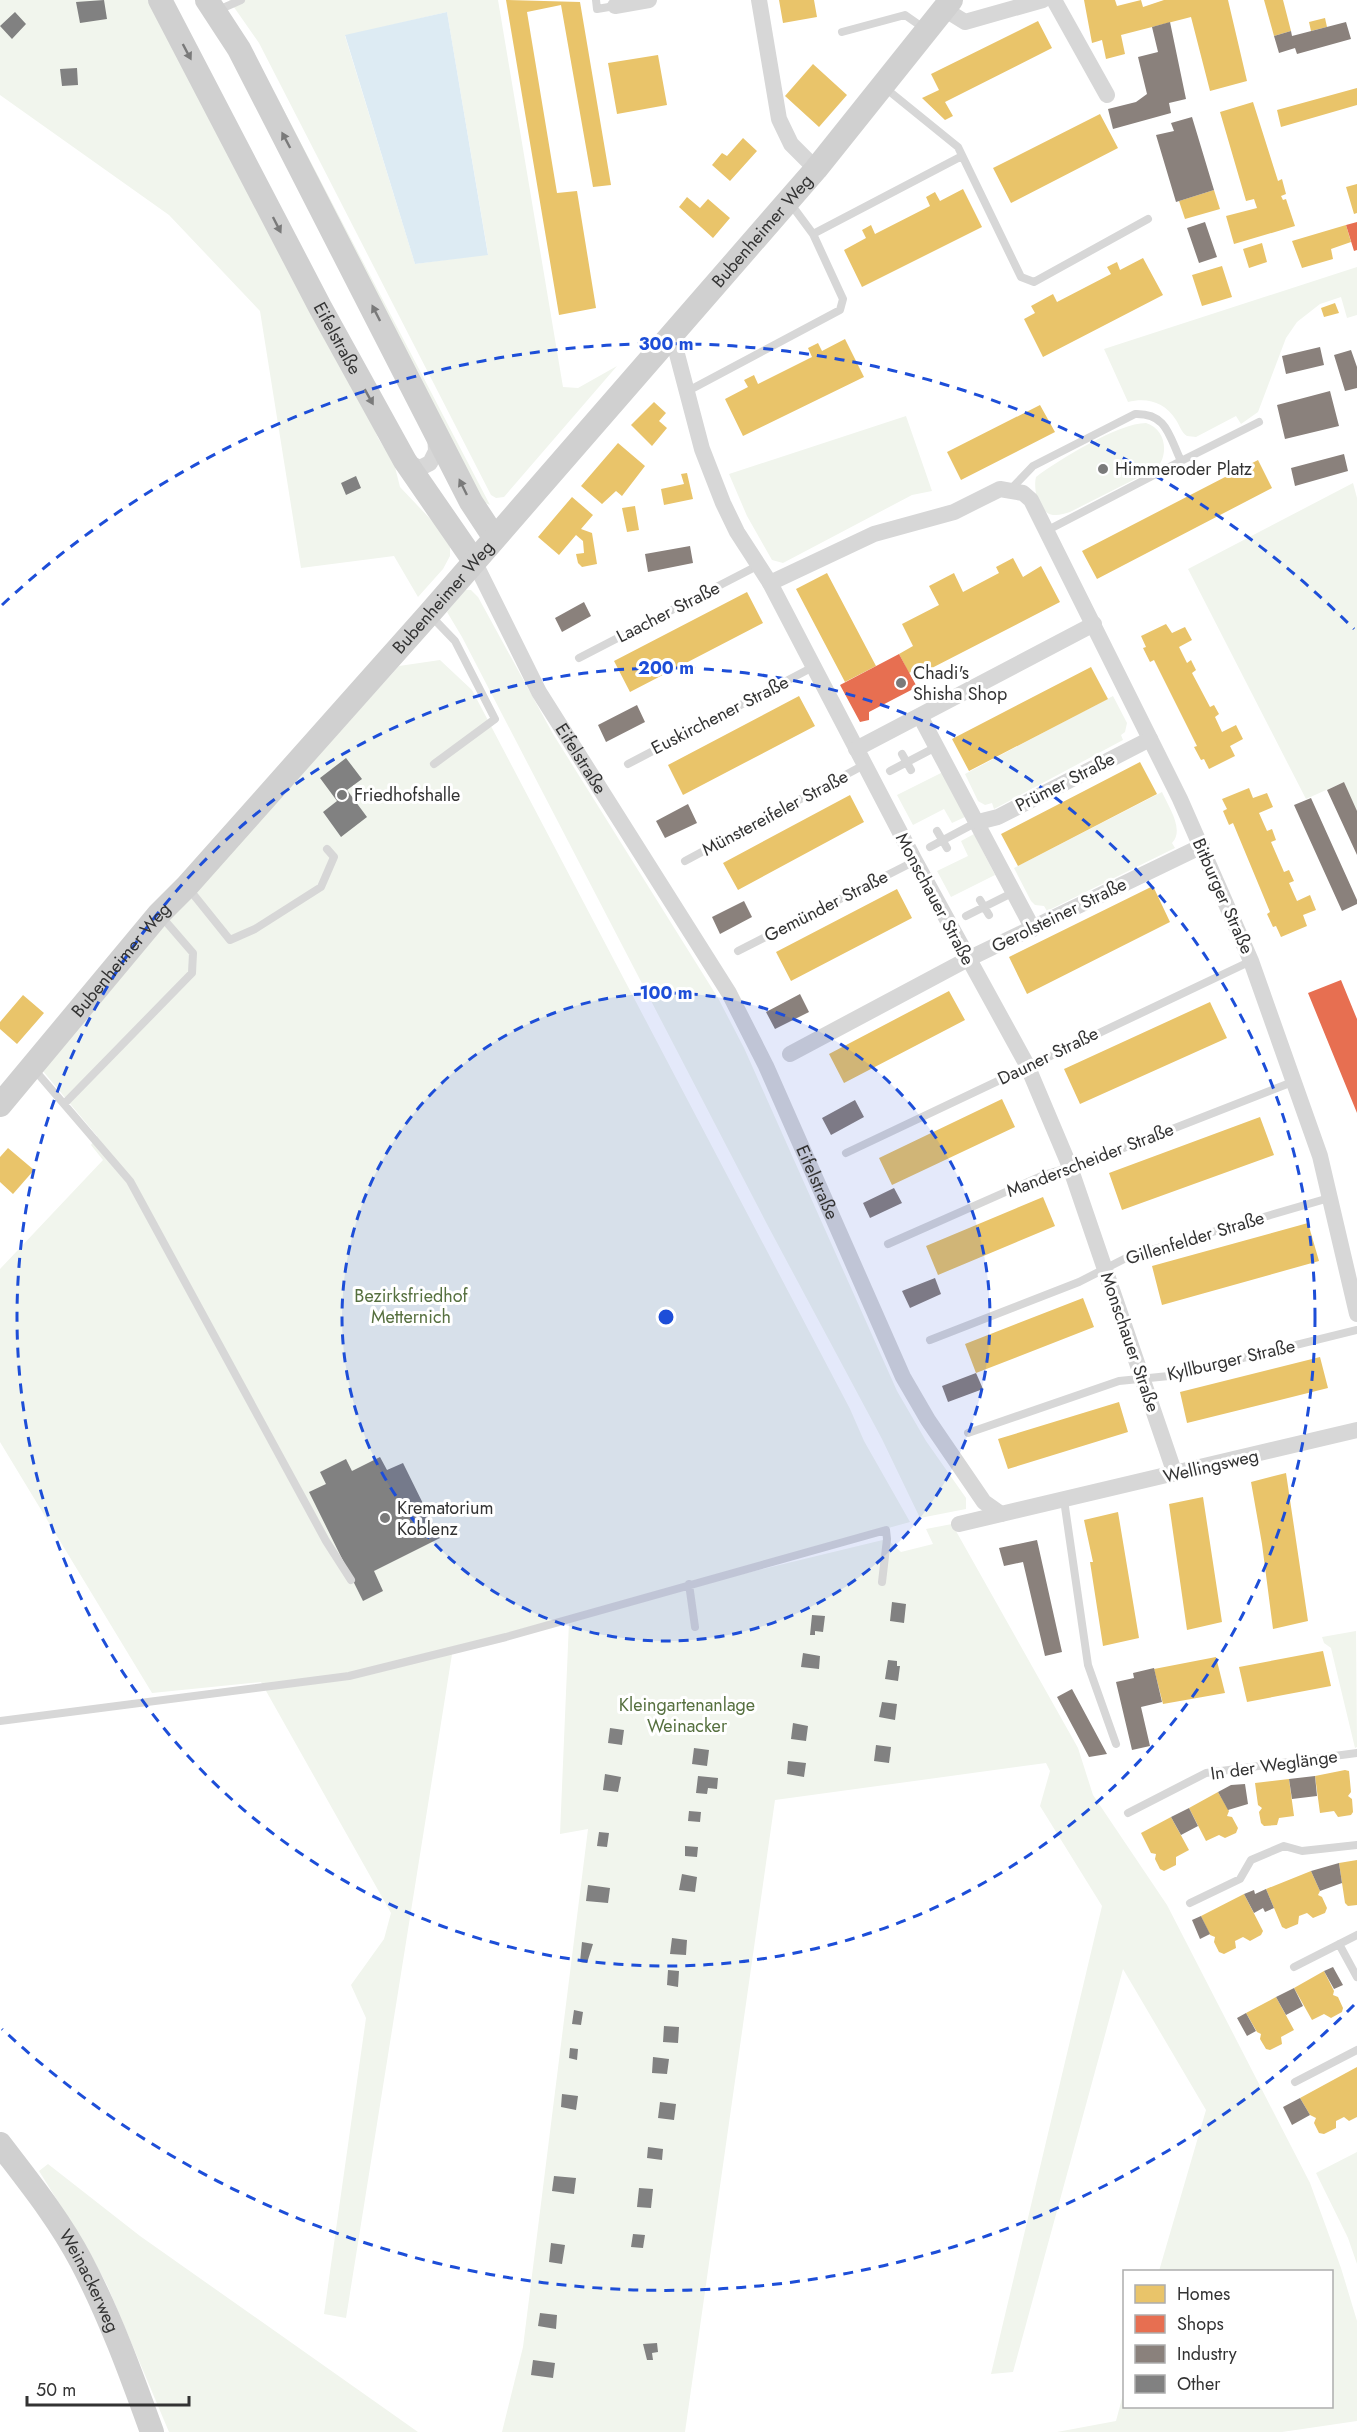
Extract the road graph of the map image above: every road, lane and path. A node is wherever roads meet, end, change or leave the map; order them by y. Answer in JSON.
{"nodes":[{"id":1,"x":160,"y":0,"type":"edge"},
{"id":2,"x":241,"y":0,"type":"edge"},
{"id":3,"x":596,"y":0,"type":"edge"},
{"id":4,"x":649,"y":0,"type":"edge"},
{"id":5,"x":759,"y":0,"type":"edge"},
{"id":6,"x":1043,"y":0,"type":"edge"},
{"id":7,"x":1054,"y":0,"type":"edge"},
{"id":8,"x":211,"y":5,"type":"edge"},
{"id":9,"x":947,"y":5,"type":"edge"},
{"id":10,"x":615,"y":6,"type":"joint"},
{"id":11,"x":928,"y":31,"type":"junction"},
{"id":12,"x":842,"y":32,"type":"dead end"},
{"id":13,"x":884,"y":87,"type":"junction"},
{"id":14,"x":1107,"y":95,"type":"dead end"},
{"id":15,"x":962,"y":156,"type":"junction"},
{"id":16,"x":816,"y":169,"type":"junction"},
{"id":17,"x":788,"y":201,"type":"junction"},
{"id":18,"x":1148,"y":219,"type":"dead end"},
{"id":19,"x":813,"y":234,"type":"junction"},
{"id":20,"x":672,"y":335,"type":"junction"},
{"id":21,"x":685,"y":392,"type":"junction"},
{"id":22,"x":1259,"y":422,"type":"dead end"},
{"id":23,"x":435,"y":428,"type":"junction"},
{"id":24,"x":405,"y":460,"type":"junction"},
{"id":25,"x":1181,"y":461,"type":"junction"},
{"id":26,"x":1011,"y":489,"type":"junction"},
{"id":27,"x":1046,"y":531,"type":"junction"},
{"id":28,"x":494,"y":537,"type":"junction"},
{"id":29,"x":474,"y":561,"type":"junction"},
{"id":30,"x":757,"y":566,"type":"junction"},
{"id":31,"x":770,"y":583,"type":"junction"},
{"id":32,"x":429,"y":614,"type":"junction"},
{"id":33,"x":1094,"y":624,"type":"junction"},
{"id":34,"x":579,"y":658,"type":"dead end"},
{"id":35,"x":813,"y":667,"type":"junction"},
{"id":36,"x":920,"y":716,"type":"junction"},
{"id":37,"x":1150,"y":739,"type":"junction"},
{"id":38,"x":936,"y":747,"type":"junction"},
{"id":39,"x":856,"y":749,"type":"junction"},
{"id":40,"x":434,"y":764,"type":"dead end"},
{"id":41,"x":628,"y":764,"type":"dead end"},
{"id":42,"x":864,"y":765,"type":"junction"},
{"id":43,"x":890,"y":771,"type":"dead end"},
{"id":44,"x":978,"y":822,"type":"junction"},
{"id":45,"x":937,"y":831,"type":"dead end"},
{"id":46,"x":944,"y":844,"type":"junction"},
{"id":47,"x":1202,"y":846,"type":"junction"},
{"id":48,"x":930,"y":847,"type":"dead end"},
{"id":49,"x":327,"y":849,"type":"dead end"},
{"id":50,"x":685,"y":861,"type":"dead end"},
{"id":51,"x":915,"y":861,"type":"junction"},
{"id":52,"x":187,"y":886,"type":"junction"},
{"id":53,"x":1014,"y":892,"type":"junction"},
{"id":54,"x":159,"y":914,"type":"junction"},
{"id":55,"x":966,"y":916,"type":"dead end"},
{"id":56,"x":1033,"y":929,"type":"junction"},
{"id":57,"x":738,"y":951,"type":"dead end"},
{"id":58,"x":968,"y":959,"type":"junction"},
{"id":59,"x":1251,"y":961,"type":"junction"},
{"id":60,"x":790,"y":1054,"type":"dead end"},
{"id":61,"x":1027,"y":1065,"type":"junction"},
{"id":62,"x":33,"y":1067,"type":"junction"},
{"id":63,"x":1295,"y":1081,"type":"junction"},
{"id":64,"x":64,"y":1104,"type":"junction"},
{"id":65,"x":0,"y":1105,"type":"edge"},
{"id":66,"x":846,"y":1153,"type":"dead end"},
{"id":67,"x":1070,"y":1167,"type":"junction"},
{"id":68,"x":1329,"y":1198,"type":"junction"},
{"id":69,"x":888,"y":1244,"type":"dead end"},
{"id":70,"x":1105,"y":1269,"type":"junction"},
{"id":71,"x":1357,"y":1314,"type":"edge"},
{"id":72,"x":1357,"y":1330,"type":"edge"},
{"id":73,"x":930,"y":1340,"type":"dead end"},
{"id":74,"x":1144,"y":1379,"type":"junction"},
{"id":75,"x":1357,"y":1430,"type":"edge"},
{"id":76,"x":968,"y":1433,"type":"dead end"},
{"id":77,"x":1175,"y":1474,"type":"junction"},
{"id":78,"x":1064,"y":1500,"type":"junction"},
{"id":79,"x":1001,"y":1514,"type":"junction"},
{"id":80,"x":959,"y":1524,"type":"dead end"},
{"id":81,"x":351,"y":1580,"type":"dead end"},
{"id":82,"x":882,"y":1582,"type":"dead end"},
{"id":83,"x":689,"y":1584,"type":"junction"},
{"id":84,"x":695,"y":1627,"type":"dead end"},
{"id":85,"x":0,"y":1721,"type":"edge"},
{"id":86,"x":1116,"y":1744,"type":"dead end"},
{"id":87,"x":1357,"y":1753,"type":"edge"},
{"id":88,"x":1128,"y":1813,"type":"dead end"},
{"id":89,"x":1357,"y":1845,"type":"edge"},
{"id":90,"x":1190,"y":1904,"type":"dead end"},
{"id":91,"x":1357,"y":1935,"type":"edge"},
{"id":92,"x":1339,"y":1944,"type":"junction"},
{"id":93,"x":1294,"y":1967,"type":"dead end"},
{"id":94,"x":1357,"y":1977,"type":"edge"},
{"id":95,"x":1357,"y":2050,"type":"edge"},
{"id":96,"x":1295,"y":2082,"type":"dead end"},
{"id":97,"x":0,"y":2144,"type":"edge"},
{"id":98,"x":152,"y":2432,"type":"edge"}],
"edges":[{"from":1,"to":24,"type":"street","name":"Eifelstraße","one_way":true},
{"from":2,"to":8,"type":"lane"},
{"from":3,"to":10,"type":"lane"},
{"from":4,"to":10,"type":"street"},
{"from":5,"to":16,"type":"street"},
{"from":6,"to":9,"type":"street"},
{"from":7,"to":14,"type":"street"},
{"from":23,"to":8,"type":"street","one_way":true},
{"from":9,"to":11,"type":"street","name":"Bubenheimer Weg"},
{"from":11,"to":12,"type":"lane"},
{"from":11,"to":13,"type":"street","name":"Bubenheimer Weg"},
{"from":13,"to":15,"type":"lane"},
{"from":13,"to":16,"type":"street","name":"Bubenheimer Weg"},
{"from":15,"to":18,"type":"lane"},
{"from":15,"to":19,"type":"lane"},
{"from":16,"to":17,"type":"street","name":"Bubenheimer Weg"},
{"from":17,"to":19,"type":"lane"},
{"from":17,"to":20,"type":"street","name":"Bubenheimer Weg"},
{"from":19,"to":21,"type":"lane"},
{"from":20,"to":21,"type":"street","name":"Monschauer Straße"},
{"from":20,"to":28,"type":"street","name":"Bubenheimer Weg"},
{"from":21,"to":30,"type":"street","name":"Monschauer Straße"},
{"from":22,"to":25,"type":"lane"},
{"from":23,"to":24,"type":"street"},
{"from":28,"to":23,"type":"street","one_way":true},
{"from":24,"to":29,"type":"street","name":"Eifelstraße"},
{"from":25,"to":26,"type":"lane"},
{"from":25,"to":27,"type":"lane"},
{"from":26,"to":27,"type":"street","name":"Bitburger Straße"},
{"from":26,"to":31,"type":"street"},
{"from":27,"to":33,"type":"street","name":"Bitburger Straße"},
{"from":28,"to":29,"type":"street","name":"Bubenheimer Weg"},
{"from":29,"to":32,"type":"street","name":"Bubenheimer Weg"},
{"from":29,"to":79,"type":"street","name":"Eifelstraße"},
{"from":30,"to":31,"type":"street","name":"Monschauer Straße"},
{"from":30,"to":34,"type":"lane","name":"Laacher Straße"},
{"from":31,"to":35,"type":"street","name":"Monschauer Straße"},
{"from":32,"to":40,"type":"lane"},
{"from":32,"to":52,"type":"street","name":"Bubenheimer Weg"},
{"from":33,"to":36,"type":"street"},
{"from":33,"to":37,"type":"street","name":"Bitburger Straße"},
{"from":35,"to":39,"type":"street","name":"Monschauer Straße"},
{"from":35,"to":41,"type":"lane","name":"Euskirchener Straße"},
{"from":36,"to":38,"type":"street"},
{"from":36,"to":39,"type":"street"},
{"from":37,"to":44,"type":"street","name":"Prümer Straße"},
{"from":37,"to":47,"type":"street","name":"Bitburger Straße"},
{"from":38,"to":43,"type":"lane"},
{"from":38,"to":44,"type":"street"},
{"from":39,"to":42,"type":"street","name":"Monschauer Straße"},
{"from":42,"to":50,"type":"lane","name":"Münstereifeler Straße"},
{"from":42,"to":51,"type":"street","name":"Monschauer Straße"},
{"from":44,"to":46,"type":"lane"},
{"from":44,"to":53,"type":"street"},
{"from":45,"to":46,"type":"lane"},
{"from":46,"to":48,"type":"lane"},
{"from":47,"to":56,"type":"street","name":"Gerolsteiner Straße"},
{"from":47,"to":59,"type":"street","name":"Bitburger Straße"},
{"from":49,"to":52,"type":"lane"},
{"from":51,"to":57,"type":"lane","name":"Gemünder Straße"},
{"from":51,"to":58,"type":"street","name":"Monschauer Straße"},
{"from":52,"to":54,"type":"street","name":"Bubenheimer Weg"},
{"from":53,"to":55,"type":"lane"},
{"from":53,"to":56,"type":"street"},
{"from":54,"to":62,"type":"street","name":"Bubenheimer Weg"},
{"from":54,"to":64,"type":"lane"},
{"from":56,"to":58,"type":"street","name":"Gerolsteiner Straße"},
{"from":58,"to":60,"type":"street","name":"Gerolsteiner Straße"},
{"from":58,"to":61,"type":"street","name":"Monschauer Straße"},
{"from":59,"to":61,"type":"lane","name":"Dauner Straße"},
{"from":59,"to":63,"type":"street","name":"Bitburger Straße"},
{"from":61,"to":66,"type":"lane","name":"Dauner Straße"},
{"from":61,"to":67,"type":"street","name":"Monschauer Straße"},
{"from":62,"to":64,"type":"lane"},
{"from":62,"to":65,"type":"street","name":"Bubenheimer Weg"},
{"from":63,"to":67,"type":"lane","name":"Manderscheider Straße"},
{"from":63,"to":68,"type":"street","name":"Bitburger Straße"},
{"from":64,"to":81,"type":"lane"},
{"from":67,"to":69,"type":"lane","name":"Manderscheider Straße"},
{"from":67,"to":70,"type":"street","name":"Monschauer Straße"},
{"from":68,"to":70,"type":"lane","name":"Gillenfelder Straße"},
{"from":68,"to":71,"type":"street","name":"Bitburger Straße"},
{"from":70,"to":73,"type":"lane","name":"Gillenfelder Straße"},
{"from":70,"to":74,"type":"street","name":"Monschauer Straße"},
{"from":72,"to":74,"type":"lane","name":"Kyllburger Straße"},
{"from":74,"to":76,"type":"lane","name":"Kyllburger Straße"},
{"from":74,"to":77,"type":"street","name":"Monschauer Straße"},
{"from":75,"to":77,"type":"street","name":"Wellingsweg"},
{"from":77,"to":78,"type":"street","name":"Wellingsweg"},
{"from":78,"to":79,"type":"street","name":"Wellingsweg"},
{"from":78,"to":86,"type":"lane"},
{"from":79,"to":80,"type":"street","name":"Wellingsweg"},
{"from":82,"to":83,"type":"lane"},
{"from":83,"to":84,"type":"lane"},
{"from":83,"to":85,"type":"lane"},
{"from":87,"to":88,"type":"lane","name":"In der Weglänge"},
{"from":89,"to":90,"type":"lane"},
{"from":91,"to":92,"type":"lane"},
{"from":92,"to":93,"type":"lane"},
{"from":92,"to":94,"type":"lane"},
{"from":95,"to":96,"type":"lane"},
{"from":97,"to":98,"type":"street","name":"Weinackerweg"}]}
